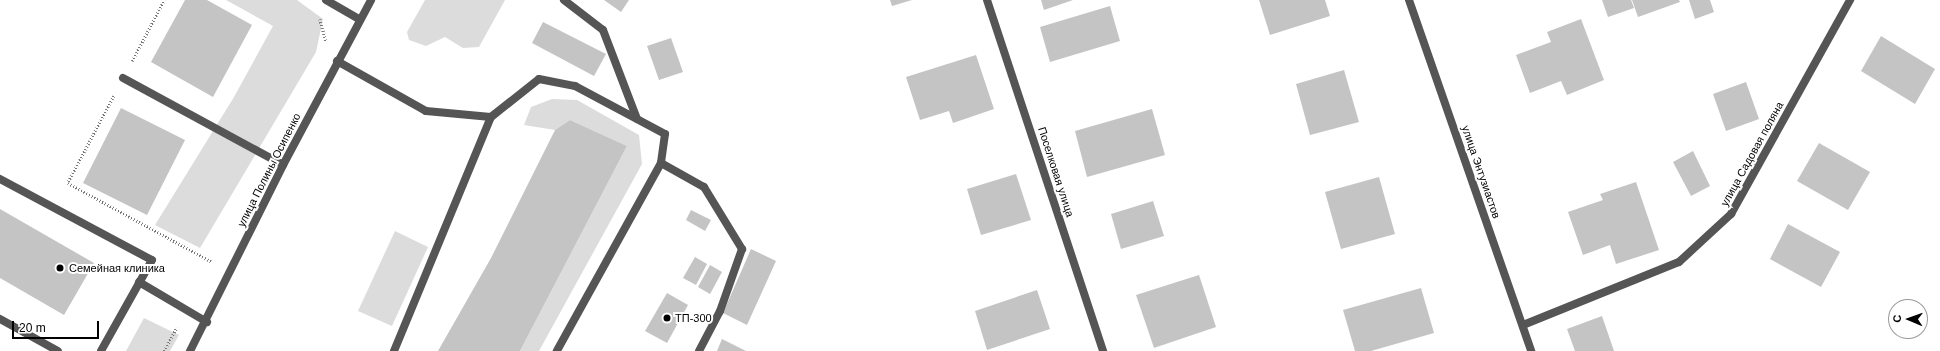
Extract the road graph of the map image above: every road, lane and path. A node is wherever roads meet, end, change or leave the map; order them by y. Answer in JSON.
{"nodes":[{"id":1,"x":164,"y":0,"type":"edge"},
{"id":2,"x":326,"y":0,"type":"edge"},
{"id":3,"x":371,"y":0,"type":"edge"},
{"id":4,"x":564,"y":0,"type":"edge"},
{"id":5,"x":987,"y":0,"type":"edge"},
{"id":6,"x":1409,"y":0,"type":"edge"},
{"id":7,"x":1850,"y":0,"type":"edge"},
{"id":8,"x":359,"y":19,"type":"junction"},
{"id":9,"x":337,"y":61,"type":"junction"},
{"id":10,"x":123,"y":78,"type":"junction"},
{"id":11,"x":491,"y":116,"type":"junction"},
{"id":12,"x":637,"y":119,"type":"junction"},
{"id":13,"x":661,"y":163,"type":"junction"},
{"id":14,"x":283,"y":166,"type":"junction"},
{"id":15,"x":0,"y":179,"type":"edge"},
{"id":16,"x":212,"y":262,"type":"dead end"},
{"id":17,"x":140,"y":282,"type":"junction"},
{"id":18,"x":0,"y":319,"type":"edge"},
{"id":19,"x":206,"y":322,"type":"junction"},
{"id":20,"x":1523,"y":325,"type":"junction"},
{"id":21,"x":58,"y":351,"type":"edge"},
{"id":22,"x":101,"y":351,"type":"edge"},
{"id":23,"x":190,"y":351,"type":"edge"},
{"id":24,"x":394,"y":351,"type":"edge"},
{"id":25,"x":557,"y":351,"type":"edge"},
{"id":26,"x":699,"y":351,"type":"edge"},
{"id":27,"x":1103,"y":351,"type":"edge"},
{"id":28,"x":1531,"y":351,"type":"edge"}],
"edges":[{"from":1,"to":10,"type":"path"},
{"from":2,"to":8,"type":"street"},
{"from":3,"to":8,"type":"street","name":"улица Полины Осипенко"},
{"from":4,"to":12,"type":"street"},
{"from":5,"to":27,"type":"street","name":"Поселковая улица"},
{"from":6,"to":20,"type":"street","name":"улица Энтузиастов"},
{"from":7,"to":20,"type":"street","name":"улица Садовая поляна"},
{"from":8,"to":9,"type":"street","name":"улица Полины Осипенко"},
{"from":9,"to":11,"type":"street"},
{"from":9,"to":14,"type":"street","name":"улица Полины Осипенко"},
{"from":10,"to":14,"type":"street"},
{"from":10,"to":16,"type":"path"},
{"from":11,"to":12,"type":"street"},
{"from":11,"to":24,"type":"street"},
{"from":12,"to":13,"type":"street"},
{"from":13,"to":25,"type":"street"},
{"from":13,"to":26,"type":"street"},
{"from":14,"to":19,"type":"street","name":"улица Полины Осипенко"},
{"from":15,"to":17,"type":"street"},
{"from":17,"to":19,"type":"street"},
{"from":17,"to":22,"type":"street"},
{"from":18,"to":21,"type":"street"},
{"from":19,"to":23,"type":"street","name":"улица Полины Осипенко"},
{"from":20,"to":28,"type":"street","name":"улица Энтузиастов"}]}
